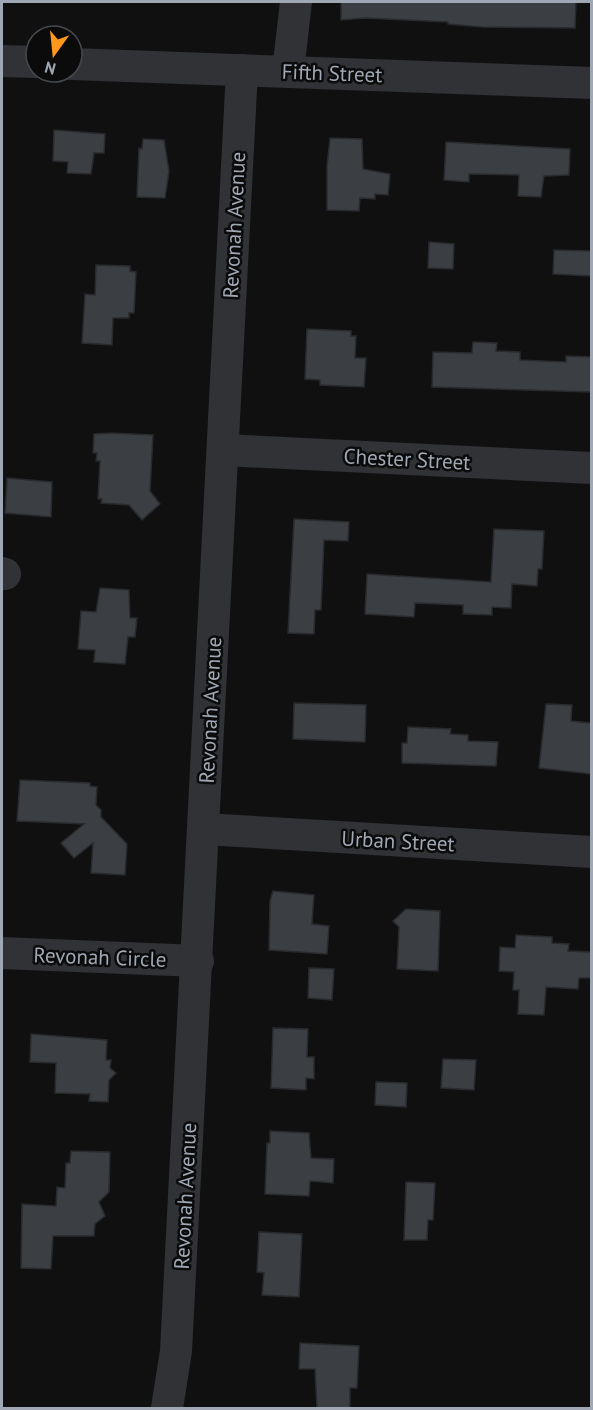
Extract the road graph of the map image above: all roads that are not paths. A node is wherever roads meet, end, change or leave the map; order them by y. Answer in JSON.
{"nodes":[{"id":1,"x":296,"y":2,"type":"edge"},
{"id":2,"x":2,"y":61,"type":"edge"},
{"id":3,"x":24,"y":62,"type":"edge"},
{"id":4,"x":84,"y":64,"type":"edge"},
{"id":5,"x":242,"y":70,"type":"junction"},
{"id":6,"x":288,"y":71,"type":"junction"},
{"id":7,"x":591,"y":83,"type":"edge"},
{"id":8,"x":223,"y":450,"type":"junction"},
{"id":9,"x":591,"y":468,"type":"edge"},
{"id":10,"x":204,"y":829,"type":"junction"},
{"id":11,"x":591,"y":852,"type":"edge"},
{"id":12,"x":2,"y":953,"type":"edge"},
{"id":13,"x":198,"y":961,"type":"junction"},
{"id":14,"x":167,"y":1408,"type":"edge"}],
"edges":[{"from":1,"to":6,"type":"street"},
{"from":2,"to":3,"type":"street"},
{"from":4,"to":5,"type":"street","name":"Fifth Street"},
{"from":5,"to":6,"type":"street","name":"Fifth Street"},
{"from":5,"to":8,"type":"street","name":"Revonah Avenue"},
{"from":6,"to":7,"type":"street","name":"Fifth Street"},
{"from":8,"to":9,"type":"street","name":"Chester Street"},
{"from":8,"to":10,"type":"street","name":"Revonah Avenue"},
{"from":10,"to":11,"type":"street","name":"Urban Street"},
{"from":10,"to":13,"type":"street","name":"Revonah Avenue"},
{"from":12,"to":13,"type":"street","name":"Revonah Circle"},
{"from":13,"to":14,"type":"street","name":"Revonah Avenue"}]}
